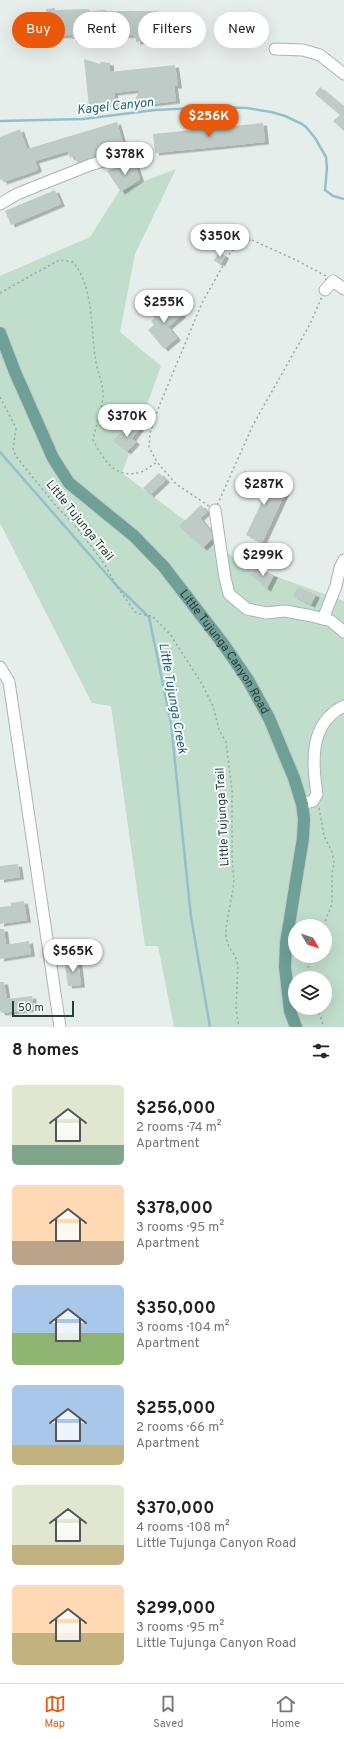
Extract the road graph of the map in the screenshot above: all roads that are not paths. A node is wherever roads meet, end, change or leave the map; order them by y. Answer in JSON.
{"nodes":[{"id":1,"x":275,"y":49,"type":"dead end"},
{"id":2,"x":344,"y":74,"type":"edge"},
{"id":3,"x":128,"y":153,"type":"dead end"},
{"id":4,"x":0,"y":204,"type":"edge"},
{"id":5,"x":344,"y":289,"type":"edge"},
{"id":6,"x":325,"y":290,"type":"road end"},
{"id":7,"x":0,"y":334,"type":"edge"},
{"id":8,"x":215,"y":510,"type":"road end"},
{"id":9,"x":344,"y":560,"type":"edge"},
{"id":10,"x":323,"y":619,"type":"junction"},
{"id":11,"x":344,"y":632,"type":"edge"},
{"id":12,"x":0,"y":667,"type":"edge"},
{"id":13,"x":344,"y":706,"type":"edge"},
{"id":14,"x":302,"y":804,"type":"junction"},
{"id":15,"x":60,"y":1027,"type":"edge"},
{"id":16,"x":296,"y":1027,"type":"edge"}],
"edges":[{"from":1,"to":2,"type":"street"},
{"from":3,"to":4,"type":"street"},
{"from":5,"to":6,"type":"street"},
{"from":7,"to":14,"type":"main road","name":"Little Tujunga Canyon Road"},
{"from":8,"to":10,"type":"street"},
{"from":9,"to":10,"type":"street"},
{"from":10,"to":11,"type":"street"},
{"from":12,"to":15,"type":"street"},
{"from":13,"to":14,"type":"street"},
{"from":14,"to":16,"type":"main road","name":"Little Tujunga Canyon Road"}]}
